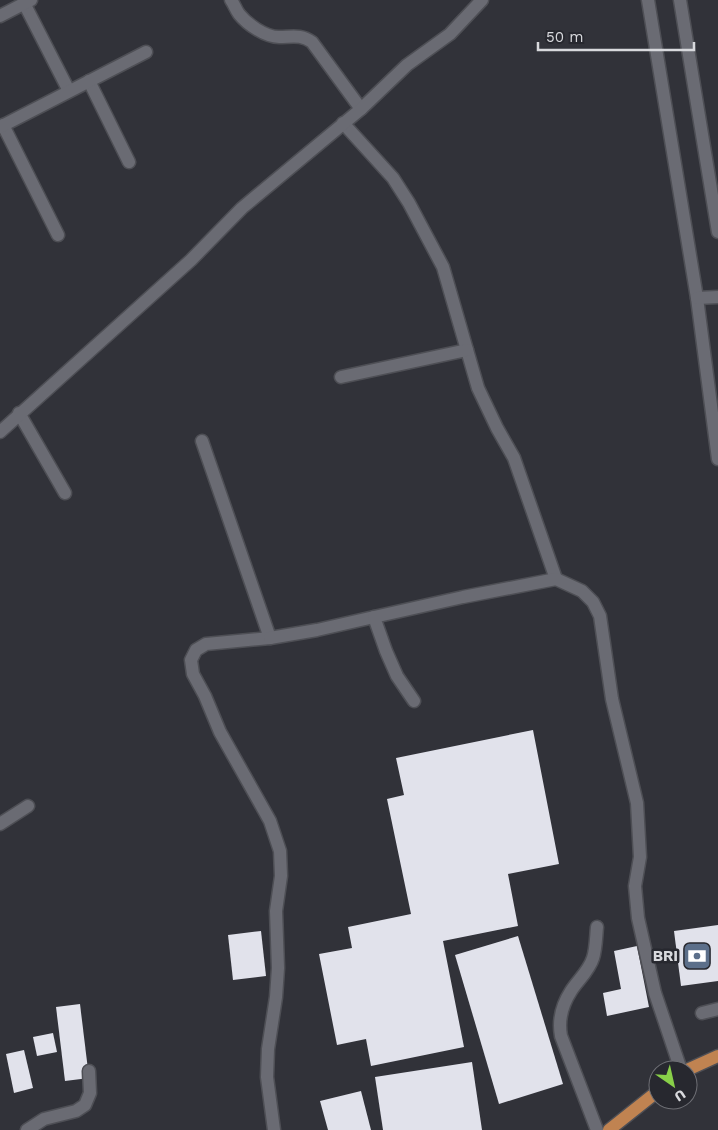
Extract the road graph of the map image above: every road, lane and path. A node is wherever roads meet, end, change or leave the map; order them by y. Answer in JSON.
{"nodes":[{"id":1,"x":232,"y":0,"type":"edge"},
{"id":2,"x":482,"y":0,"type":"edge"},
{"id":3,"x":648,"y":0,"type":"edge"},
{"id":4,"x":680,"y":0,"type":"edge"},
{"id":5,"x":28,"y":2,"type":"edge"},
{"id":6,"x":0,"y":16,"type":"edge"},
{"id":7,"x":146,"y":52,"type":"dead end"},
{"id":8,"x":89,"y":81,"type":"junction"},
{"id":9,"x":69,"y":91,"type":"junction"},
{"id":10,"x":361,"y":110,"type":"junction"},
{"id":11,"x":343,"y":123,"type":"junction"},
{"id":12,"x":2,"y":126,"type":"edge"},
{"id":13,"x":129,"y":162,"type":"dead end"},
{"id":14,"x":718,"y":232,"type":"edge"},
{"id":15,"x":58,"y":235,"type":"dead end"},
{"id":16,"x":718,"y":297,"type":"edge"},
{"id":17,"x":697,"y":298,"type":"junction"},
{"id":18,"x":467,"y":350,"type":"junction"},
{"id":19,"x":341,"y":377,"type":"dead end"},
{"id":20,"x":19,"y":414,"type":"junction"},
{"id":21,"x":0,"y":432,"type":"edge"},
{"id":22,"x":202,"y":441,"type":"dead end"},
{"id":23,"x":718,"y":459,"type":"edge"},
{"id":24,"x":66,"y":493,"type":"dead end"},
{"id":25,"x":556,"y":579,"type":"junction"},
{"id":26,"x":374,"y":618,"type":"junction"},
{"id":27,"x":270,"y":638,"type":"junction"},
{"id":28,"x":414,"y":701,"type":"dead end"},
{"id":29,"x":28,"y":806,"type":"dead end"},
{"id":30,"x":0,"y":824,"type":"edge"},
{"id":31,"x":597,"y":927,"type":"dead end"},
{"id":32,"x":718,"y":1009,"type":"edge"},
{"id":33,"x":702,"y":1013,"type":"dead end"},
{"id":34,"x":718,"y":1056,"type":"edge"},
{"id":35,"x":678,"y":1060,"type":"edge"},
{"id":36,"x":698,"y":1065,"type":"edge"},
{"id":37,"x":89,"y":1071,"type":"dead end"},
{"id":38,"x":648,"y":1099,"type":"edge"},
{"id":39,"x":27,"y":1130,"type":"edge"},
{"id":40,"x":274,"y":1130,"type":"edge"},
{"id":41,"x":597,"y":1130,"type":"edge"},
{"id":42,"x":609,"y":1130,"type":"edge"}],
"edges":[{"from":1,"to":10,"type":"street"},
{"from":2,"to":10,"type":"street"},
{"from":3,"to":17,"type":"street"},
{"from":4,"to":14,"type":"street"},
{"from":5,"to":6,"type":"street"},
{"from":5,"to":9,"type":"street"},
{"from":7,"to":8,"type":"street"},
{"from":8,"to":9,"type":"street"},
{"from":8,"to":13,"type":"street"},
{"from":9,"to":12,"type":"street"},
{"from":10,"to":11,"type":"street"},
{"from":11,"to":18,"type":"street"},
{"from":11,"to":20,"type":"street"},
{"from":12,"to":15,"type":"street"},
{"from":16,"to":17,"type":"street"},
{"from":17,"to":23,"type":"street"},
{"from":18,"to":19,"type":"street"},
{"from":18,"to":25,"type":"street"},
{"from":20,"to":21,"type":"street"},
{"from":20,"to":24,"type":"street"},
{"from":22,"to":27,"type":"street"},
{"from":25,"to":26,"type":"street"},
{"from":25,"to":35,"type":"street"},
{"from":26,"to":27,"type":"street"},
{"from":26,"to":28,"type":"street"},
{"from":27,"to":40,"type":"street"},
{"from":29,"to":30,"type":"street"},
{"from":31,"to":41,"type":"street"},
{"from":32,"to":33,"type":"street"},
{"from":34,"to":36,"type":"main road"},
{"from":37,"to":39,"type":"street"},
{"from":38,"to":42,"type":"main road"}]}
